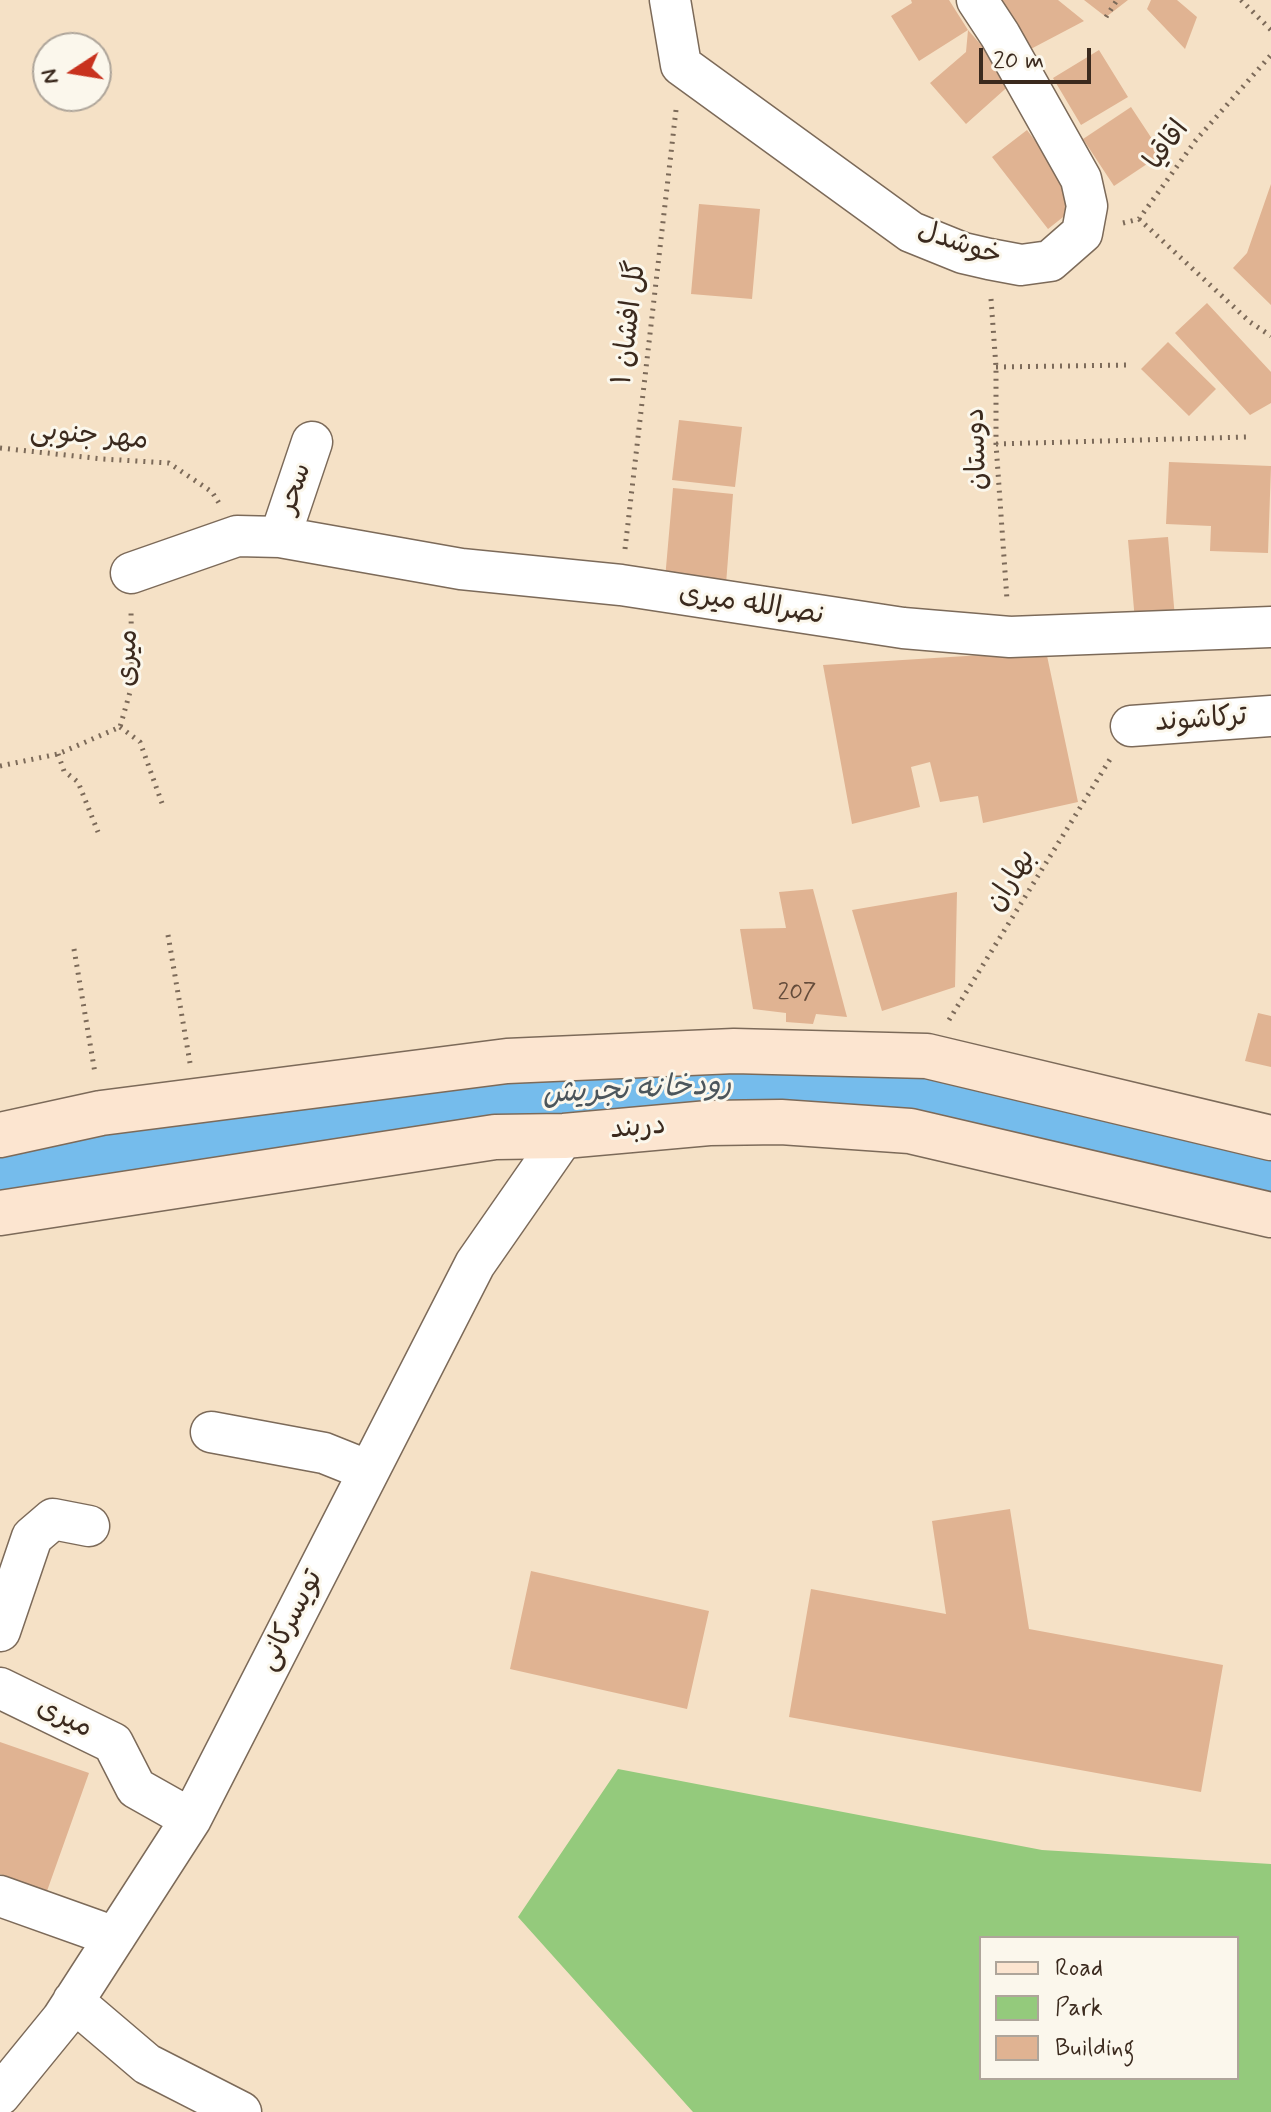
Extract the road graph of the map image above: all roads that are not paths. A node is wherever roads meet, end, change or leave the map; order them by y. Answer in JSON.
{"nodes":[{"id":1,"x":670,"y":0,"type":"edge"},
{"id":2,"x":977,"y":0,"type":"edge"},
{"id":3,"x":312,"y":442,"type":"dead end"},
{"id":4,"x":280,"y":537,"type":"junction"},
{"id":5,"x":131,"y":573,"type":"road end"},
{"id":6,"x":1271,"y":627,"type":"edge"},
{"id":7,"x":1271,"y":716,"type":"edge"},
{"id":8,"x":1131,"y":726,"type":"road end"},
{"id":9,"x":734,"y":1051,"type":"junction"},
{"id":10,"x":839,"y":1054,"type":"junction"},
{"id":11,"x":731,"y":1123,"type":"junction"},
{"id":12,"x":833,"y":1126,"type":"junction"},
{"id":13,"x":0,"y":1135,"type":"edge"},
{"id":14,"x":564,"y":1136,"type":"junction"},
{"id":15,"x":1271,"y":1138,"type":"edge"},
{"id":16,"x":0,"y":1213,"type":"edge"},
{"id":17,"x":1271,"y":1215,"type":"edge"},
{"id":18,"x":211,"y":1432,"type":"dead end"},
{"id":19,"x":369,"y":1471,"type":"junction"},
{"id":20,"x":89,"y":1526,"type":"dead end"},
{"id":21,"x":0,"y":1631,"type":"edge"},
{"id":22,"x":0,"y":1688,"type":"edge"},
{"id":23,"x":191,"y":1819,"type":"junction"},
{"id":24,"x":0,"y":1896,"type":"edge"},
{"id":25,"x":115,"y":1937,"type":"junction"},
{"id":26,"x":73,"y":2001,"type":"junction"},
{"id":27,"x":0,"y":2095,"type":"edge"},
{"id":28,"x":241,"y":2112,"type":"edge"}],
"edges":[{"from":1,"to":2,"type":"street","name":"خوشدل"},
{"from":3,"to":4,"type":"street","name":"سحر"},
{"from":4,"to":5,"type":"street","name":"نصرالله میری"},
{"from":4,"to":6,"type":"street","name":"نصرالله میری"},
{"from":7,"to":8,"type":"street","name":"ترکاشوند"},
{"from":9,"to":10,"type":"main road"},
{"from":9,"to":11,"type":"main road"},
{"from":9,"to":13,"type":"main road"},
{"from":10,"to":12,"type":"main road"},
{"from":10,"to":15,"type":"main road"},
{"from":11,"to":12,"type":"main road","name":"دربند"},
{"from":11,"to":14,"type":"main road","name":"دربند"},
{"from":12,"to":17,"type":"main road","name":"دربند"},
{"from":14,"to":16,"type":"main road","name":"دربند"},
{"from":14,"to":19,"type":"street","name":"تویسرکانی"},
{"from":18,"to":19,"type":"street"},
{"from":19,"to":23,"type":"street","name":"تویسرکانی"},
{"from":20,"to":21,"type":"street"},
{"from":22,"to":23,"type":"street","name":"میری"},
{"from":23,"to":25,"type":"street","name":"تویسرکانی"},
{"from":24,"to":25,"type":"street"},
{"from":25,"to":26,"type":"street","name":"تویسرکانی"},
{"from":26,"to":27,"type":"street","name":"تویسرکانی"},
{"from":26,"to":28,"type":"street"}]}
